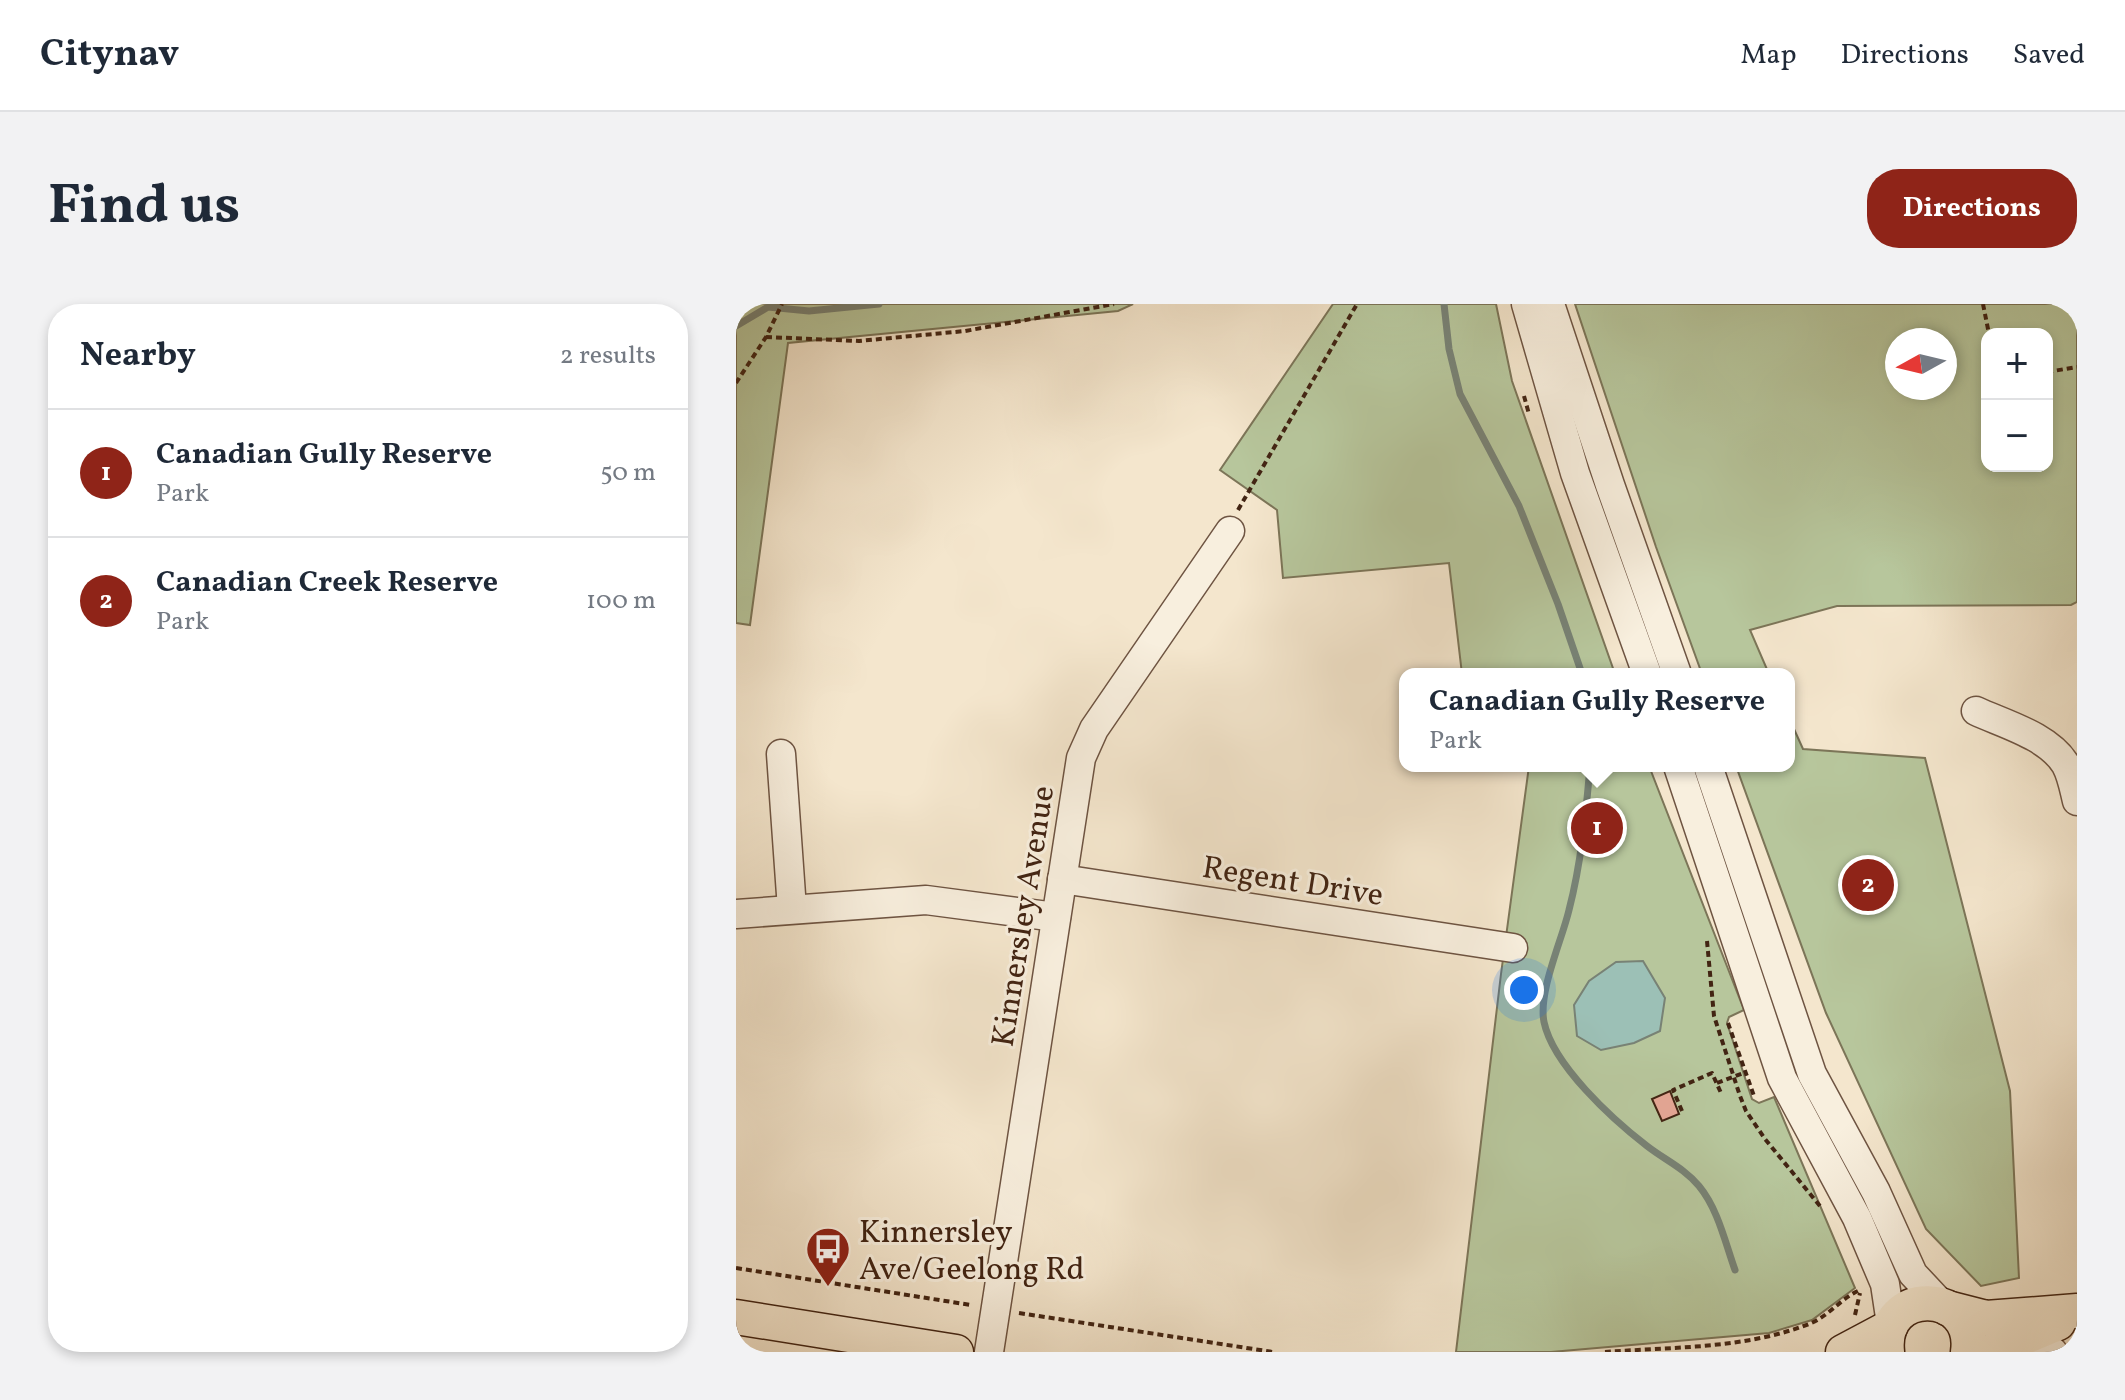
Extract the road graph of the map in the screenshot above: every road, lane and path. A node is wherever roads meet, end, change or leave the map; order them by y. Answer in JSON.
{"nodes":[{"id":1,"x":782,"y":304,"type":"edge"},
{"id":2,"x":1114,"y":304,"type":"edge"},
{"id":3,"x":1357,"y":304,"type":"edge"},
{"id":4,"x":1526,"y":304,"type":"edge"},
{"id":5,"x":1550,"y":304,"type":"edge"},
{"id":6,"x":1983,"y":304,"type":"edge"},
{"id":7,"x":1988,"y":328,"type":"edge"},
{"id":8,"x":766,"y":337,"type":"junction"},
{"id":9,"x":2077,"y":367,"type":"edge"},
{"id":10,"x":2053,"y":371,"type":"edge"},
{"id":11,"x":736,"y":383,"type":"edge"},
{"id":12,"x":1230,"y":531,"type":"joint"},
{"id":13,"x":1645,"y":668,"type":"edge"},
{"id":14,"x":1675,"y":668,"type":"edge"},
{"id":15,"x":1976,"y":711,"type":"dead end"},
{"id":16,"x":781,"y":754,"type":"dead end"},
{"id":17,"x":1680,"y":772,"type":"edge"},
{"id":18,"x":1710,"y":772,"type":"edge"},
{"id":19,"x":2077,"y":801,"type":"edge"},
{"id":20,"x":1062,"y":879,"type":"junction"},
{"id":21,"x":792,"y":909,"type":"junction"},
{"id":22,"x":736,"y":914,"type":"edge"},
{"id":23,"x":1056,"y":917,"type":"junction"},
{"id":24,"x":1513,"y":948,"type":"dead end"},
{"id":25,"x":1728,"y":1023,"type":"dead end"},
{"id":26,"x":1746,"y":1072,"type":"junction"},
{"id":27,"x":1717,"y":1083,"type":"junction"},
{"id":28,"x":1721,"y":1093,"type":"dead end"},
{"id":29,"x":1741,"y":1100,"type":"dead end"},
{"id":30,"x":1682,"y":1111,"type":"dead end"},
{"id":31,"x":736,"y":1268,"type":"edge"},
{"id":32,"x":1885,"y":1284,"type":"junction"},
{"id":33,"x":1945,"y":1307,"type":"junction"},
{"id":34,"x":996,"y":1309,"type":"junction"},
{"id":35,"x":2077,"y":1313,"type":"edge"},
{"id":36,"x":736,"y":1317,"type":"edge"},
{"id":37,"x":1889,"y":1334,"type":"edge"},
{"id":38,"x":2020,"y":1338,"type":"junction"},
{"id":39,"x":956,"y":1352,"type":"edge"},
{"id":40,"x":989,"y":1352,"type":"edge"},
{"id":41,"x":1273,"y":1352,"type":"edge"},
{"id":42,"x":1605,"y":1352,"type":"edge"},
{"id":43,"x":1843,"y":1352,"type":"edge"},
{"id":44,"x":1968,"y":1352,"type":"edge"},
{"id":45,"x":1989,"y":1352,"type":"edge"},
{"id":46,"x":2053,"y":1352,"type":"edge"}],
"edges":[{"from":1,"to":8,"type":"path"},
{"from":2,"to":8,"type":"path"},
{"from":3,"to":12,"type":"path"},
{"from":4,"to":13,"type":"street"},
{"from":5,"to":14,"type":"street"},
{"from":6,"to":7,"type":"path"},
{"from":8,"to":11,"type":"path"},
{"from":9,"to":10,"type":"path"},
{"from":12,"to":20,"type":"street","name":"Kinnersley Avenue"},
{"from":15,"to":19,"type":"street"},
{"from":16,"to":21,"type":"street"},
{"from":17,"to":32,"type":"street"},
{"from":18,"to":33,"type":"street"},
{"from":20,"to":23,"type":"street","name":"Kinnersley Avenue"},
{"from":20,"to":24,"type":"street","name":"Regent Drive"},
{"from":21,"to":22,"type":"street"},
{"from":21,"to":23,"type":"street"},
{"from":23,"to":34,"type":"street","name":"Kinnersley Avenue"},
{"from":25,"to":26,"type":"path"},
{"from":26,"to":27,"type":"path"},
{"from":26,"to":29,"type":"path"},
{"from":27,"to":28,"type":"path"},
{"from":27,"to":30,"type":"path"},
{"from":31,"to":34,"type":"path"},
{"from":32,"to":37,"type":"street"},
{"from":32,"to":42,"type":"path"},
{"from":33,"to":35,"type":"main road"},
{"from":33,"to":37,"type":"main road"},
{"from":33,"to":44,"type":"main road"},
{"from":34,"to":40,"type":"street","name":"Kinnersley Avenue"},
{"from":34,"to":41,"type":"path"},
{"from":35,"to":38,"type":"main road"},
{"from":36,"to":39,"type":"main road"},
{"from":37,"to":43,"type":"main road"},
{"from":38,"to":45,"type":"main road"},
{"from":38,"to":46,"type":"street"}]}
